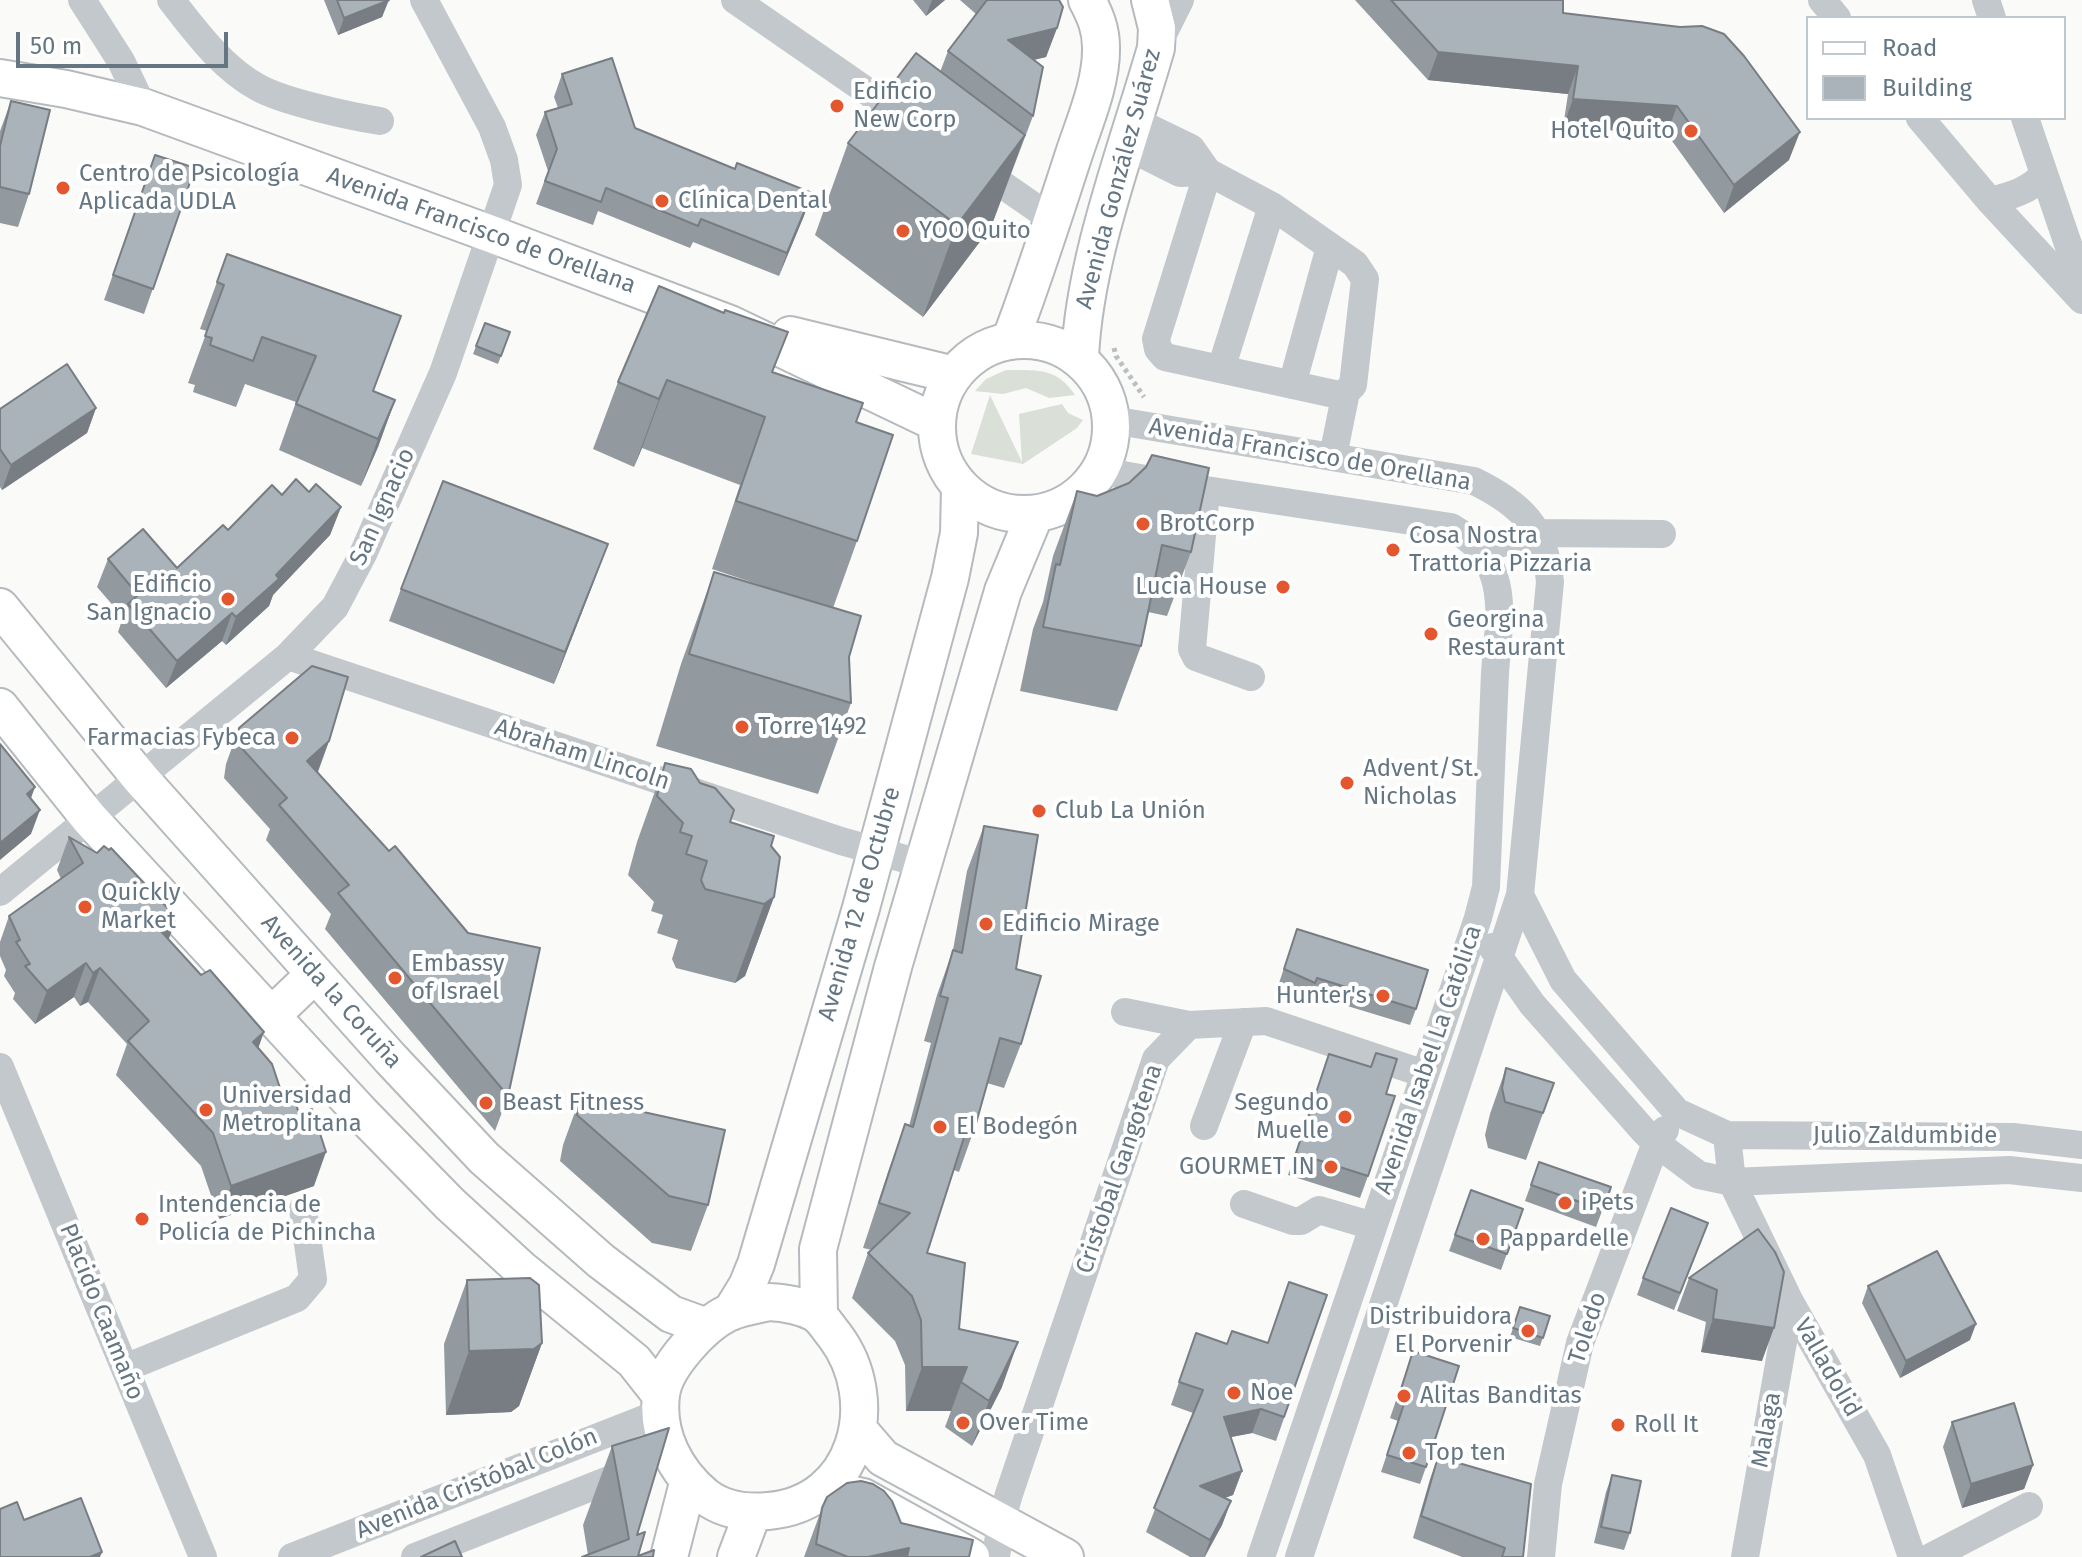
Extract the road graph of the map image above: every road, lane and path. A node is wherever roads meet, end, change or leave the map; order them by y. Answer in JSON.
{"nodes":[{"id":1,"x":82,"y":0,"type":"edge"},
{"id":2,"x":171,"y":0,"type":"edge"},
{"id":3,"x":424,"y":0,"type":"edge"},
{"id":4,"x":735,"y":0,"type":"edge"},
{"id":5,"x":1150,"y":0,"type":"edge"},
{"id":6,"x":1180,"y":0,"type":"edge"},
{"id":7,"x":1822,"y":0,"type":"edge"},
{"id":8,"x":1092,"y":11,"type":"edge"},
{"id":9,"x":1835,"y":16,"type":"edge"},
{"id":10,"x":1156,"y":48,"type":"junction"},
{"id":11,"x":0,"y":78,"type":"edge"},
{"id":12,"x":1090,"y":102,"type":"junction"},
{"id":13,"x":143,"y":107,"type":"junction"},
{"id":14,"x":1922,"y":120,"type":"edge"},
{"id":15,"x":2026,"y":120,"type":"edge"},
{"id":16,"x":380,"y":121,"type":"dead end"},
{"id":17,"x":1133,"y":127,"type":"junction"},
{"id":18,"x":932,"y":136,"type":"edge"},
{"id":19,"x":958,"y":154,"type":"edge"},
{"id":20,"x":1208,"y":172,"type":"junction"},
{"id":21,"x":2044,"y":174,"type":"junction"},
{"id":22,"x":1990,"y":201,"type":"junction"},
{"id":23,"x":1272,"y":206,"type":"junction"},
{"id":24,"x":1052,"y":219,"type":"junction"},
{"id":25,"x":491,"y":234,"type":"junction"},
{"id":26,"x":1330,"y":247,"type":"junction"},
{"id":27,"x":2082,"y":285,"type":"edge"},
{"id":28,"x":2082,"y":300,"type":"edge"},
{"id":29,"x":730,"y":324,"type":"junction"},
{"id":30,"x":1111,"y":336,"type":"dead end"},
{"id":31,"x":1010,"y":341,"type":"junction"},
{"id":32,"x":1080,"y":358,"type":"junction"},
{"id":33,"x":1221,"y":369,"type":"junction"},
{"id":34,"x":954,"y":375,"type":"junction"},
{"id":35,"x":1292,"y":385,"type":"junction"},
{"id":36,"x":1346,"y":392,"type":"junction"},
{"id":37,"x":1152,"y":404,"type":"dead end"},
{"id":38,"x":1112,"y":420,"type":"junction"},
{"id":39,"x":937,"y":423,"type":"junction"},
{"id":40,"x":1333,"y":456,"type":"junction"},
{"id":41,"x":1101,"y":471,"type":"junction"},
{"id":42,"x":960,"y":488,"type":"junction"},
{"id":43,"x":1206,"y":490,"type":"junction"},
{"id":44,"x":1035,"y":514,"type":"junction"},
{"id":45,"x":1537,"y":533,"type":"junction"},
{"id":46,"x":1662,"y":534,"type":"dead end"},
{"id":47,"x":1481,"y":549,"type":"junction"},
{"id":48,"x":0,"y":607,"type":"edge"},
{"id":49,"x":288,"y":656,"type":"junction"},
{"id":50,"x":1251,"y":677,"type":"dead end"},
{"id":51,"x":0,"y":707,"type":"edge"},
{"id":52,"x":141,"y":779,"type":"junction"},
{"id":53,"x":89,"y":818,"type":"junction"},
{"id":54,"x":876,"y":851,"type":"junction"},
{"id":55,"x":923,"y":864,"type":"junction"},
{"id":56,"x":0,"y":892,"type":"edge"},
{"id":57,"x":1520,"y":895,"type":"junction"},
{"id":58,"x":1478,"y":918,"type":"junction"},
{"id":59,"x":1499,"y":958,"type":"junction"},
{"id":60,"x":315,"y":974,"type":"junction"},
{"id":61,"x":1563,"y":980,"type":"junction"},
{"id":62,"x":1532,"y":1004,"type":"junction"},
{"id":63,"x":1125,"y":1012,"type":"dead end"},
{"id":64,"x":270,"y":1017,"type":"junction"},
{"id":65,"x":1243,"y":1022,"type":"junction"},
{"id":66,"x":1189,"y":1025,"type":"junction"},
{"id":67,"x":0,"y":1067,"type":"edge"},
{"id":68,"x":1425,"y":1074,"type":"junction"},
{"id":69,"x":1677,"y":1112,"type":"junction"},
{"id":70,"x":1204,"y":1126,"type":"dead end"},
{"id":71,"x":1727,"y":1135,"type":"junction"},
{"id":72,"x":1656,"y":1143,"type":"junction"},
{"id":73,"x":2082,"y":1145,"type":"edge"},
{"id":74,"x":2082,"y":1178,"type":"edge"},
{"id":75,"x":1732,"y":1182,"type":"junction"},
{"id":76,"x":1244,"y":1204,"type":"dead end"},
{"id":77,"x":303,"y":1209,"type":"dead end"},
{"id":78,"x":1373,"y":1226,"type":"junction"},
{"id":79,"x":1790,"y":1302,"type":"junction"},
{"id":80,"x":819,"y":1315,"type":"junction"},
{"id":81,"x":719,"y":1320,"type":"junction"},
{"id":82,"x":125,"y":1368,"type":"junction"},
{"id":83,"x":661,"y":1403,"type":"junction"},
{"id":84,"x":858,"y":1429,"type":"junction"},
{"id":85,"x":681,"y":1470,"type":"junction"},
{"id":86,"x":825,"y":1488,"type":"junction"},
{"id":87,"x":2029,"y":1506,"type":"dead end"},
{"id":88,"x":753,"y":1512,"type":"junction"},
{"id":89,"x":1001,"y":1522,"type":"junction"},
{"id":90,"x":203,"y":1557,"type":"edge"},
{"id":91,"x":292,"y":1557,"type":"edge"},
{"id":92,"x":415,"y":1557,"type":"edge"},
{"id":93,"x":669,"y":1557,"type":"edge"},
{"id":94,"x":736,"y":1557,"type":"edge"},
{"id":95,"x":971,"y":1557,"type":"edge"},
{"id":96,"x":996,"y":1557,"type":"edge"},
{"id":97,"x":1065,"y":1557,"type":"edge"},
{"id":98,"x":1261,"y":1557,"type":"edge"},
{"id":99,"x":1299,"y":1557,"type":"edge"},
{"id":100,"x":1541,"y":1557,"type":"edge"},
{"id":101,"x":1745,"y":1557,"type":"edge"},
{"id":102,"x":1912,"y":1557,"type":"edge"},
{"id":103,"x":1931,"y":1557,"type":"edge"}],
"edges":[{"from":1,"to":13,"type":"street"},
{"from":2,"to":16,"type":"street"},
{"from":3,"to":25,"type":"street","name":"San Ignacio"},
{"from":4,"to":18,"type":"street"},
{"from":5,"to":10,"type":"main road","name":"Avenida González Suárez"},
{"from":6,"to":10,"type":"street"},
{"from":7,"to":9,"type":"street"},
{"from":8,"to":10,"type":"main road"},
{"from":8,"to":12,"type":"main road","name":"Avenida González Suárez"},
{"from":10,"to":17,"type":"main road","name":"Avenida González Suárez"},
{"from":11,"to":13,"type":"main road","name":"Avenida Francisco de Orellana"},
{"from":12,"to":17,"type":"main road"},
{"from":12,"to":24,"type":"main road","name":"Avenida González Suárez"},
{"from":13,"to":25,"type":"main road","name":"Avenida Francisco de Orellana"},
{"from":14,"to":22,"type":"street"},
{"from":15,"to":21,"type":"street"},
{"from":17,"to":20,"type":"street"},
{"from":17,"to":32,"type":"main road","name":"Avenida González Suárez"},
{"from":19,"to":24,"type":"street"},
{"from":20,"to":23,"type":"street"},
{"from":20,"to":33,"type":"street"},
{"from":21,"to":22,"type":"street"},
{"from":21,"to":27,"type":"street"},
{"from":22,"to":28,"type":"street"},
{"from":23,"to":26,"type":"street"},
{"from":23,"to":33,"type":"street"},
{"from":24,"to":31,"type":"main road","name":"Avenida González Suárez"},
{"from":25,"to":29,"type":"main road","name":"Avenida Francisco de Orellana"},
{"from":25,"to":49,"type":"street","name":"San Ignacio"},
{"from":26,"to":35,"type":"street"},
{"from":26,"to":36,"type":"street"},
{"from":29,"to":34,"type":"main road","name":"Avenida Francisco de Orellana"},
{"from":29,"to":39,"type":"main road","name":"Avenida Francisco de Orellana"},
{"from":30,"to":37,"type":"path"},
{"from":31,"to":32,"type":"main road"},
{"from":31,"to":34,"type":"main road"},
{"from":32,"to":38,"type":"main road"},
{"from":33,"to":35,"type":"street"},
{"from":34,"to":39,"type":"main road"},
{"from":35,"to":36,"type":"street"},
{"from":36,"to":40,"type":"street"},
{"from":38,"to":40,"type":"street","name":"Avenida Francisco de Orellana"},
{"from":38,"to":41,"type":"main road"},
{"from":39,"to":42,"type":"main road"},
{"from":40,"to":45,"type":"street","name":"Avenida Francisco de Orellana"},
{"from":41,"to":43,"type":"street","name":"Avenida Francisco de Orellana"},
{"from":41,"to":44,"type":"main road"},
{"from":42,"to":44,"type":"main road"},
{"from":42,"to":54,"type":"main road","name":"Avenida 12 de Octubre"},
{"from":43,"to":47,"type":"street","name":"Avenida Francisco de Orellana"},
{"from":43,"to":50,"type":"street"},
{"from":44,"to":55,"type":"main road","name":"Avenida 12 de Octubre"},
{"from":45,"to":46,"type":"street"},
{"from":45,"to":47,"type":"street"},
{"from":45,"to":57,"type":"street"},
{"from":47,"to":58,"type":"street","name":"Avenida Isabel La Católica"},
{"from":48,"to":52,"type":"main road","name":"Avenida la Coruña"},
{"from":49,"to":52,"type":"street","name":"San Ignacio"},
{"from":49,"to":54,"type":"street","name":"Abraham Lincoln"},
{"from":51,"to":53,"type":"main road"},
{"from":52,"to":53,"type":"street","name":"San Ignacio"},
{"from":52,"to":60,"type":"main road","name":"Avenida la Coruña"},
{"from":53,"to":56,"type":"street","name":"San Ignacio"},
{"from":53,"to":64,"type":"main road"},
{"from":54,"to":55,"type":"street","name":"Abraham Lincoln"},
{"from":54,"to":81,"type":"main road","name":"Avenida 12 de Octubre"},
{"from":55,"to":80,"type":"main road","name":"Avenida 12 de Octubre"},
{"from":57,"to":59,"type":"street","name":"Avenida Isabel La Católica"},
{"from":57,"to":61,"type":"street"},
{"from":58,"to":59,"type":"street"},
{"from":58,"to":68,"type":"street","name":"Avenida Isabel La Católica"},
{"from":59,"to":62,"type":"street"},
{"from":59,"to":99,"type":"street","name":"Avenida Isabel La Católica"},
{"from":60,"to":64,"type":"main road"},
{"from":60,"to":81,"type":"main road","name":"Avenida la Coruña"},
{"from":61,"to":62,"type":"street"},
{"from":61,"to":69,"type":"street"},
{"from":62,"to":72,"type":"street"},
{"from":63,"to":66,"type":"street"},
{"from":64,"to":83,"type":"main road"},
{"from":65,"to":66,"type":"street"},
{"from":65,"to":68,"type":"street"},
{"from":65,"to":70,"type":"street"},
{"from":66,"to":89,"type":"street","name":"Cristobal Gangotena"},
{"from":67,"to":82,"type":"street","name":"Placido Caamaño"},
{"from":68,"to":78,"type":"street","name":"Avenida Isabel La Católica"},
{"from":69,"to":71,"type":"street"},
{"from":69,"to":72,"type":"street","name":"Toledo"},
{"from":71,"to":73,"type":"street","name":"Julio Zaldumbide"},
{"from":71,"to":75,"type":"street","name":"Valladolid"},
{"from":72,"to":75,"type":"street"},
{"from":72,"to":100,"type":"street","name":"Toledo"},
{"from":74,"to":75,"type":"street","name":"Julio Zaldumbide"},
{"from":75,"to":79,"type":"street","name":"Valladolid"},
{"from":76,"to":78,"type":"street"},
{"from":77,"to":82,"type":"street"},
{"from":78,"to":98,"type":"street","name":"Avenida Isabel La Católica"},
{"from":79,"to":101,"type":"street","name":"Malaga"},
{"from":79,"to":102,"type":"street","name":"Valladolid"},
{"from":80,"to":81,"type":"main road"},
{"from":80,"to":84,"type":"main road"},
{"from":81,"to":83,"type":"main road"},
{"from":82,"to":90,"type":"street","name":"Placido Caamaño"},
{"from":83,"to":85,"type":"main road"},
{"from":83,"to":91,"type":"street","name":"Avenida Cristóbal Colón"},
{"from":84,"to":86,"type":"main road"},
{"from":84,"to":89,"type":"main road"},
{"from":85,"to":88,"type":"main road"},
{"from":85,"to":92,"type":"street","name":"Avenida Cristóbal Colón"},
{"from":85,"to":93,"type":"main road"},
{"from":86,"to":88,"type":"main road"},
{"from":86,"to":95,"type":"main road"},
{"from":87,"to":103,"type":"street"},
{"from":88,"to":94,"type":"main road"},
{"from":89,"to":96,"type":"street","name":"Cristobal Gangotena"},
{"from":89,"to":97,"type":"main road"}]}
